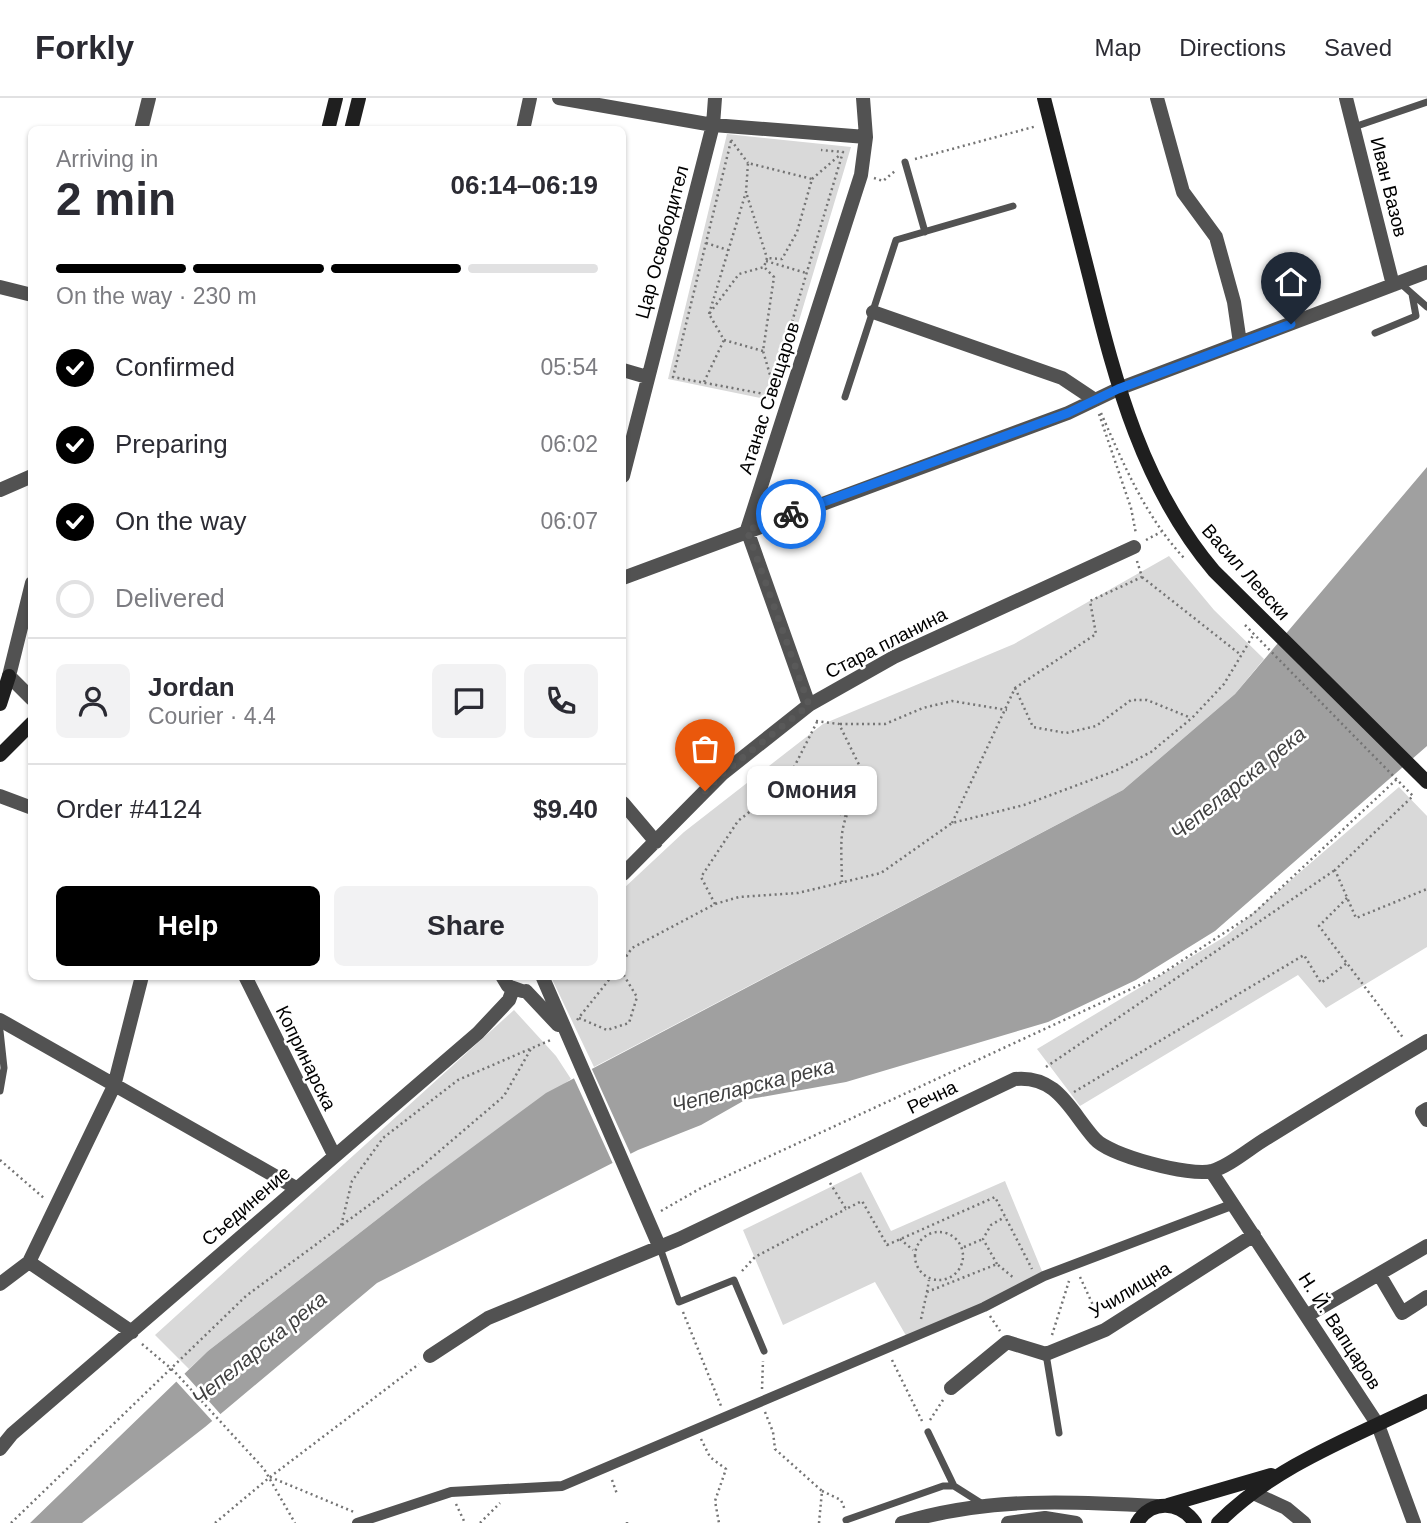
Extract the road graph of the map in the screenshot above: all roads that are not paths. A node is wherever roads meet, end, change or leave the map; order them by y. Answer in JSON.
{"nodes":[{"id":1,"x":149,"y":98,"type":"edge"},
{"id":2,"x":336,"y":98,"type":"edge"},
{"id":3,"x":359,"y":98,"type":"edge"},
{"id":4,"x":530,"y":98,"type":"edge"},
{"id":5,"x":559,"y":98,"type":"edge"},
{"id":6,"x":715,"y":98,"type":"edge"},
{"id":7,"x":863,"y":98,"type":"edge"},
{"id":8,"x":1044,"y":98,"type":"edge"},
{"id":9,"x":1157,"y":98,"type":"edge"},
{"id":10,"x":1346,"y":98,"type":"edge"},
{"id":11,"x":1427,"y":102,"type":"edge"},
{"id":12,"x":713,"y":125,"type":"junction"},
{"id":13,"x":142,"y":126,"type":"edge"},
{"id":14,"x":329,"y":126,"type":"edge"},
{"id":15,"x":352,"y":126,"type":"edge"},
{"id":16,"x":524,"y":126,"type":"edge"},
{"id":17,"x":1354,"y":127,"type":"junction"},
{"id":18,"x":866,"y":137,"type":"junction"},
{"id":19,"x":905,"y":162,"type":"road end"},
{"id":20,"x":1013,"y":206,"type":"dead end"},
{"id":21,"x":925,"y":232,"type":"junction"},
{"id":22,"x":1427,"y":272,"type":"edge"},
{"id":23,"x":1396,"y":284,"type":"junction"},
{"id":24,"x":0,"y":287,"type":"edge"},
{"id":25,"x":28,"y":294,"type":"edge"},
{"id":26,"x":1412,"y":294,"type":"junction"},
{"id":27,"x":1427,"y":307,"type":"edge"},
{"id":28,"x":873,"y":312,"type":"junction"},
{"id":29,"x":1375,"y":333,"type":"dead end"},
{"id":30,"x":1240,"y":343,"type":"junction"},
{"id":31,"x":626,"y":371,"type":"edge"},
{"id":32,"x":647,"y":377,"type":"junction"},
{"id":33,"x":1118,"y":389,"type":"junction"},
{"id":34,"x":845,"y":397,"type":"dead end"},
{"id":35,"x":1095,"y":400,"type":"junction"},
{"id":36,"x":626,"y":464,"type":"edge"},
{"id":37,"x":28,"y":478,"type":"edge"},
{"id":38,"x":0,"y":490,"type":"edge"},
{"id":39,"x":747,"y":530,"type":"junction"},
{"id":40,"x":1133,"y":547,"type":"road end"},
{"id":41,"x":626,"y":577,"type":"edge"},
{"id":42,"x":28,"y":599,"type":"edge"},
{"id":43,"x":9,"y":676,"type":"junction"},
{"id":44,"x":28,"y":695,"type":"edge"},
{"id":45,"x":0,"y":704,"type":"edge"},
{"id":46,"x":809,"y":705,"type":"junction"},
{"id":47,"x":28,"y":727,"type":"edge"},
{"id":48,"x":0,"y":755,"type":"edge"},
{"id":49,"x":1427,"y":782,"type":"edge"},
{"id":50,"x":0,"y":796,"type":"edge"},
{"id":51,"x":28,"y":806,"type":"edge"},
{"id":52,"x":626,"y":807,"type":"edge"},
{"id":53,"x":656,"y":842,"type":"junction"},
{"id":54,"x":626,"y":871,"type":"edge"},
{"id":55,"x":141,"y":980,"type":"edge"},
{"id":56,"x":247,"y":980,"type":"edge"},
{"id":57,"x":507,"y":980,"type":"edge"},
{"id":58,"x":540,"y":980,"type":"edge"},
{"id":59,"x":544,"y":980,"type":"edge"},
{"id":60,"x":520,"y":990,"type":"junction"},
{"id":61,"x":0,"y":1020,"type":"edge"},
{"id":62,"x":0,"y":1031,"type":"edge"},
{"id":63,"x":566,"y":1034,"type":"junction"},
{"id":64,"x":1427,"y":1041,"type":"edge"},
{"id":65,"x":114,"y":1086,"type":"junction"},
{"id":66,"x":0,"y":1091,"type":"edge"},
{"id":67,"x":1427,"y":1109,"type":"edge"},
{"id":68,"x":1427,"y":1121,"type":"edge"},
{"id":69,"x":334,"y":1155,"type":"junction"},
{"id":70,"x":1211,"y":1171,"type":"junction"},
{"id":71,"x":296,"y":1188,"type":"junction"},
{"id":72,"x":1234,"y":1204,"type":"junction"},
{"id":73,"x":1254,"y":1235,"type":"junction"},
{"id":74,"x":1427,"y":1245,"type":"edge"},
{"id":75,"x":660,"y":1248,"type":"junction"},
{"id":76,"x":29,"y":1262,"type":"junction"},
{"id":77,"x":1379,"y":1274,"type":"junction"},
{"id":78,"x":0,"y":1284,"type":"edge"},
{"id":79,"x":1427,"y":1297,"type":"edge"},
{"id":80,"x":1308,"y":1315,"type":"junction"},
{"id":81,"x":136,"y":1337,"type":"junction"},
{"id":82,"x":764,"y":1351,"type":"road end"},
{"id":83,"x":1046,"y":1353,"type":"junction"},
{"id":84,"x":430,"y":1356,"type":"road end"},
{"id":85,"x":951,"y":1388,"type":"road end"},
{"id":86,"x":1427,"y":1401,"type":"edge"},
{"id":87,"x":1378,"y":1425,"type":"junction"},
{"id":88,"x":6,"y":1432,"type":"edge"},
{"id":89,"x":928,"y":1432,"type":"dead end"},
{"id":90,"x":1059,"y":1433,"type":"dead end"},
{"id":91,"x":0,"y":1449,"type":"edge"},
{"id":92,"x":1283,"y":1472,"type":"junction"},
{"id":93,"x":954,"y":1486,"type":"junction"},
{"id":94,"x":1253,"y":1493,"type":"junction"},
{"id":95,"x":1163,"y":1505,"type":"junction"},
{"id":96,"x":985,"y":1506,"type":"junction"},
{"id":97,"x":846,"y":1520,"type":"dead end"},
{"id":98,"x":357,"y":1523,"type":"edge"},
{"id":99,"x":902,"y":1523,"type":"edge"},
{"id":100,"x":1008,"y":1523,"type":"edge"},
{"id":101,"x":1073,"y":1523,"type":"edge"},
{"id":102,"x":1137,"y":1523,"type":"edge"},
{"id":103,"x":1195,"y":1523,"type":"edge"},
{"id":104,"x":1218,"y":1523,"type":"edge"},
{"id":105,"x":1304,"y":1523,"type":"edge"},
{"id":106,"x":1414,"y":1523,"type":"edge"}],
"edges":[{"from":1,"to":13,"type":"street"},
{"from":2,"to":14,"type":"main road"},
{"from":3,"to":15,"type":"main road"},
{"from":4,"to":16,"type":"street"},
{"from":5,"to":12,"type":"street"},
{"from":6,"to":12,"type":"street","name":"Цар Освободител"},
{"from":7,"to":18,"type":"street","name":"Атанас Свещаров"},
{"from":8,"to":33,"type":"main road","name":"Васил Левски"},
{"from":9,"to":30,"type":"street"},
{"from":10,"to":17,"type":"street","name":"Иван Вазов"},
{"from":11,"to":17,"type":"lane"},
{"from":12,"to":18,"type":"street"},
{"from":12,"to":32,"type":"street","name":"Цар Освободител"},
{"from":17,"to":23,"type":"street","name":"Иван Вазов"},
{"from":18,"to":39,"type":"street","name":"Атанас Свещаров"},
{"from":19,"to":21,"type":"lane"},
{"from":20,"to":21,"type":"lane"},
{"from":21,"to":28,"type":"lane"},
{"from":22,"to":23,"type":"street"},
{"from":23,"to":26,"type":"lane"},
{"from":23,"to":30,"type":"street"},
{"from":24,"to":25,"type":"street"},
{"from":26,"to":27,"type":"lane"},
{"from":26,"to":29,"type":"lane"},
{"from":28,"to":34,"type":"lane"},
{"from":28,"to":35,"type":"street"},
{"from":30,"to":33,"type":"street"},
{"from":31,"to":32,"type":"street"},
{"from":32,"to":36,"type":"street","name":"Цар Освободител"},
{"from":33,"to":35,"type":"street"},
{"from":33,"to":49,"type":"main road","name":"Васил Левски"},
{"from":35,"to":39,"type":"street"},
{"from":37,"to":38,"type":"street"},
{"from":39,"to":41,"type":"street"},
{"from":39,"to":46,"type":"street"},
{"from":40,"to":46,"type":"street","name":"Стара планина"},
{"from":42,"to":43,"type":"street"},
{"from":43,"to":44,"type":"street"},
{"from":43,"to":45,"type":"main road"},
{"from":46,"to":53,"type":"street","name":"Стара планина"},
{"from":47,"to":48,"type":"main road"},
{"from":50,"to":51,"type":"street"},
{"from":52,"to":53,"type":"street"},
{"from":53,"to":54,"type":"street","name":"Стара планина"},
{"from":55,"to":65,"type":"street"},
{"from":56,"to":69,"type":"street","name":"Копринарска"},
{"from":57,"to":60,"type":"street"},
{"from":58,"to":60,"type":"street","name":"Съединение"},
{"from":59,"to":63,"type":"street"},
{"from":60,"to":63,"type":"street"},
{"from":60,"to":69,"type":"street","name":"Съединение"},
{"from":61,"to":65,"type":"street"},
{"from":62,"to":66,"type":"lane"},
{"from":63,"to":75,"type":"street"},
{"from":64,"to":70,"type":"street"},
{"from":65,"to":71,"type":"street"},
{"from":65,"to":76,"type":"street"},
{"from":67,"to":68,"type":"street"},
{"from":69,"to":71,"type":"street","name":"Съединение"},
{"from":70,"to":72,"type":"street","name":"Н. Й. Вапцаров"},
{"from":70,"to":75,"type":"street","name":"Речна"},
{"from":71,"to":81,"type":"street","name":"Съединение"},
{"from":72,"to":73,"type":"street","name":"Н. Й. Вапцаров"},
{"from":72,"to":98,"type":"street"},
{"from":73,"to":80,"type":"street","name":"Н. Й. Вапцаров"},
{"from":73,"to":83,"type":"street","name":"Училищна"},
{"from":74,"to":77,"type":"street"},
{"from":75,"to":82,"type":"lane"},
{"from":75,"to":84,"type":"street","name":"Речна"},
{"from":76,"to":78,"type":"street"},
{"from":76,"to":81,"type":"street"},
{"from":77,"to":79,"type":"street"},
{"from":77,"to":80,"type":"street"},
{"from":80,"to":87,"type":"street","name":"Н. Й. Вапцаров"},
{"from":81,"to":88,"type":"street","name":"Съединение"},
{"from":83,"to":85,"type":"street"},
{"from":83,"to":90,"type":"lane"},
{"from":86,"to":87,"type":"main road"},
{"from":87,"to":92,"type":"main road"},
{"from":87,"to":106,"type":"street","name":"Н. Й. Вапцаров"},
{"from":88,"to":91,"type":"street","name":"Съединение"},
{"from":89,"to":93,"type":"lane"},
{"from":92,"to":94,"type":"main road"},
{"from":92,"to":95,"type":"main road"},
{"from":93,"to":96,"type":"lane"},
{"from":93,"to":97,"type":"lane"},
{"from":94,"to":104,"type":"main road"},
{"from":94,"to":105,"type":"street"},
{"from":95,"to":96,"type":"street"},
{"from":95,"to":102,"type":"main road"},
{"from":95,"to":103,"type":"main road"},
{"from":96,"to":99,"type":"street"},
{"from":100,"to":101,"type":"street"}]}
